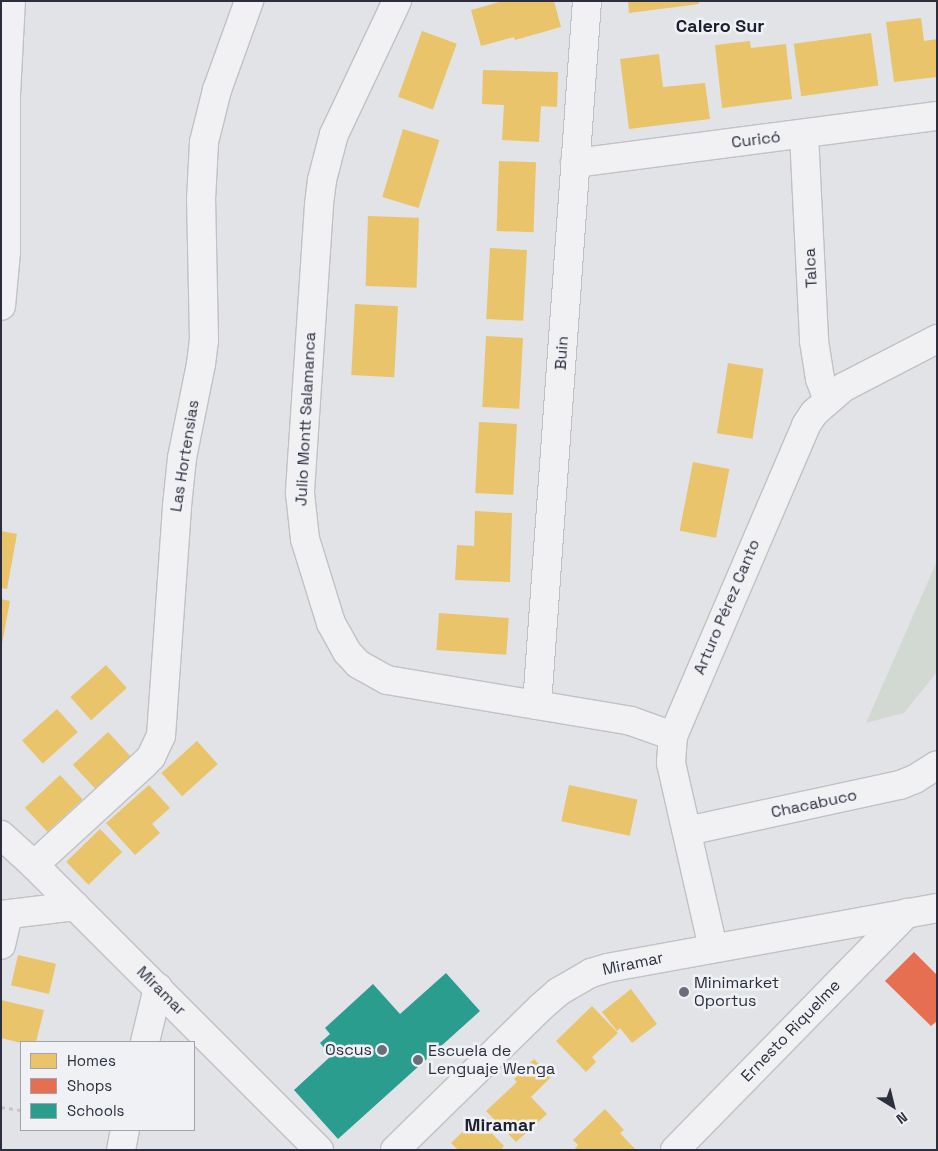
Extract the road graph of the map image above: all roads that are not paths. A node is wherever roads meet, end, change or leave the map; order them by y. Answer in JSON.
{"nodes":[{"id":1,"x":12,"y":1,"type":"edge"},
{"id":2,"x":249,"y":1,"type":"edge"},
{"id":3,"x":397,"y":1,"type":"edge"},
{"id":4,"x":587,"y":1,"type":"edge"},
{"id":5,"x":937,"y":116,"type":"edge"},
{"id":6,"x":804,"y":134,"type":"junction"},
{"id":7,"x":576,"y":163,"type":"junction"},
{"id":8,"x":3,"y":276,"type":"edge"},
{"id":9,"x":1,"y":306,"type":"edge"},
{"id":10,"x":937,"y":339,"type":"edge"},
{"id":11,"x":828,"y":400,"type":"junction"},
{"id":12,"x":537,"y":705,"type":"junction"},
{"id":13,"x":673,"y":736,"type":"junction"},
{"id":14,"x":937,"y":765,"type":"edge"},
{"id":15,"x":686,"y":831,"type":"junction"},
{"id":16,"x":1,"y":835,"type":"edge"},
{"id":17,"x":34,"y":864,"type":"junction"},
{"id":18,"x":75,"y":906,"type":"junction"},
{"id":19,"x":937,"y":908,"type":"edge"},
{"id":20,"x":907,"y":913,"type":"junction"},
{"id":21,"x":5,"y":915,"type":"edge"},
{"id":22,"x":1,"y":945,"type":"edge"},
{"id":23,"x":714,"y":948,"type":"junction"},
{"id":24,"x":158,"y":988,"type":"junction"},
{"id":25,"x":145,"y":1041,"type":"edge"},
{"id":26,"x":125,"y":1131,"type":"edge"},
{"id":27,"x":120,"y":1150,"type":"edge"},
{"id":28,"x":319,"y":1150,"type":"edge"},
{"id":29,"x":395,"y":1150,"type":"edge"},
{"id":30,"x":675,"y":1150,"type":"edge"}],
"edges":[{"from":1,"to":8,"type":"street"},
{"from":2,"to":17,"type":"street","name":"Las Hortensias"},
{"from":3,"to":12,"type":"street","name":"Julio Montt Salamanca"},
{"from":4,"to":7,"type":"street","name":"Buin"},
{"from":5,"to":6,"type":"street","name":"Curicó"},
{"from":6,"to":7,"type":"street","name":"Curicó"},
{"from":6,"to":11,"type":"street","name":"Talca"},
{"from":7,"to":12,"type":"street","name":"Buin"},
{"from":8,"to":9,"type":"street"},
{"from":10,"to":11,"type":"street","name":"Arturo Pérez Canto"},
{"from":11,"to":13,"type":"street","name":"Arturo Pérez Canto"},
{"from":12,"to":13,"type":"street","name":"Julio Montt Salamanca"},
{"from":13,"to":15,"type":"street","name":"Arturo Pérez Canto"},
{"from":14,"to":15,"type":"street","name":"Chacabuco"},
{"from":15,"to":23,"type":"street","name":"Arturo Pérez Canto"},
{"from":16,"to":17,"type":"street","name":"Miramar"},
{"from":17,"to":18,"type":"street","name":"Miramar"},
{"from":18,"to":21,"type":"street"},
{"from":18,"to":24,"type":"street","name":"Miramar"},
{"from":19,"to":20,"type":"street","name":"Miramar"},
{"from":20,"to":23,"type":"street","name":"Miramar"},
{"from":20,"to":30,"type":"street","name":"Ernesto Riquelme"},
{"from":21,"to":22,"type":"street"},
{"from":23,"to":29,"type":"street","name":"Miramar"},
{"from":24,"to":25,"type":"street"},
{"from":24,"to":28,"type":"street","name":"Miramar"},
{"from":26,"to":27,"type":"street"}]}
